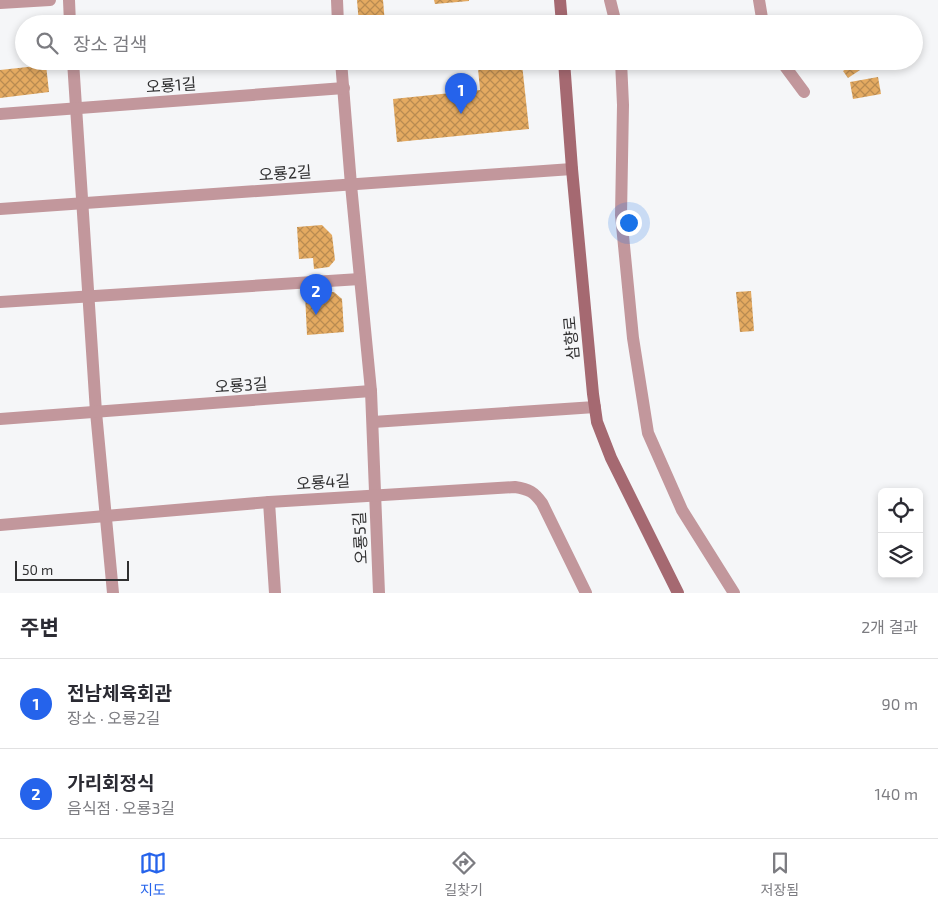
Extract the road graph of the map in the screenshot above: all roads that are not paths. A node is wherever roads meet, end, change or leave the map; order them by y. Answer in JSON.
{"nodes":[{"id":1,"x":50,"y":0,"type":"edge"},
{"id":2,"x":69,"y":0,"type":"edge"},
{"id":3,"x":336,"y":0,"type":"edge"},
{"id":4,"x":560,"y":0,"type":"edge"},
{"id":5,"x":610,"y":0,"type":"edge"},
{"id":6,"x":759,"y":0,"type":"edge"},
{"id":7,"x":0,"y":3,"type":"edge"},
{"id":8,"x":70,"y":15,"type":"edge"},
{"id":9,"x":337,"y":15,"type":"edge"},
{"id":10,"x":561,"y":15,"type":"edge"},
{"id":11,"x":614,"y":15,"type":"edge"},
{"id":12,"x":762,"y":15,"type":"edge"},
{"id":13,"x":74,"y":70,"type":"edge"},
{"id":14,"x":342,"y":70,"type":"edge"},
{"id":15,"x":565,"y":70,"type":"edge"},
{"id":16,"x":621,"y":70,"type":"edge"},
{"id":17,"x":788,"y":70,"type":"edge"},
{"id":18,"x":344,"y":88,"type":"junction"},
{"id":19,"x":804,"y":92,"type":"dead end"},
{"id":20,"x":76,"y":108,"type":"junction"},
{"id":21,"x":0,"y":114,"type":"edge"},
{"id":22,"x":572,"y":169,"type":"junction"},
{"id":23,"x":351,"y":184,"type":"junction"},
{"id":24,"x":82,"y":204,"type":"junction"},
{"id":25,"x":0,"y":209,"type":"edge"},
{"id":26,"x":360,"y":279,"type":"junction"},
{"id":27,"x":88,"y":296,"type":"junction"},
{"id":28,"x":0,"y":302,"type":"edge"},
{"id":29,"x":371,"y":391,"type":"junction"},
{"id":30,"x":594,"y":406,"type":"junction"},
{"id":31,"x":96,"y":412,"type":"junction"},
{"id":32,"x":0,"y":419,"type":"edge"},
{"id":33,"x":373,"y":422,"type":"junction"},
{"id":34,"x":374,"y":495,"type":"junction"},
{"id":35,"x":269,"y":502,"type":"junction"},
{"id":36,"x":105,"y":516,"type":"junction"},
{"id":37,"x":0,"y":524,"type":"edge"},
{"id":38,"x":113,"y":593,"type":"edge"},
{"id":39,"x":275,"y":593,"type":"edge"},
{"id":40,"x":379,"y":593,"type":"edge"},
{"id":41,"x":586,"y":593,"type":"edge"},
{"id":42,"x":678,"y":593,"type":"edge"},
{"id":43,"x":734,"y":593,"type":"edge"}],
"edges":[{"from":1,"to":7,"type":"street"},
{"from":2,"to":8,"type":"street"},
{"from":3,"to":9,"type":"street"},
{"from":4,"to":10,"type":"street"},
{"from":5,"to":11,"type":"street"},
{"from":6,"to":12,"type":"street"},
{"from":13,"to":20,"type":"street"},
{"from":14,"to":18,"type":"street"},
{"from":15,"to":22,"type":"street","name":"삼향로"},
{"from":16,"to":43,"type":"street"},
{"from":17,"to":19,"type":"street"},
{"from":18,"to":20,"type":"street","name":"오룡1길"},
{"from":18,"to":23,"type":"street"},
{"from":20,"to":21,"type":"street","name":"오룡1길"},
{"from":20,"to":24,"type":"street"},
{"from":22,"to":23,"type":"street","name":"오룡2길"},
{"from":22,"to":30,"type":"street","name":"삼향로"},
{"from":23,"to":24,"type":"street","name":"오룡2길"},
{"from":23,"to":26,"type":"street"},
{"from":24,"to":25,"type":"street","name":"오룡2길"},
{"from":24,"to":27,"type":"street"},
{"from":26,"to":27,"type":"street"},
{"from":26,"to":29,"type":"street"},
{"from":27,"to":28,"type":"street"},
{"from":27,"to":31,"type":"street"},
{"from":29,"to":31,"type":"street","name":"오룡3길"},
{"from":29,"to":33,"type":"street","name":"오룡5길"},
{"from":30,"to":33,"type":"street"},
{"from":30,"to":42,"type":"street","name":"삼향로"},
{"from":31,"to":32,"type":"street","name":"오룡3길"},
{"from":31,"to":36,"type":"street"},
{"from":33,"to":34,"type":"street","name":"오룡5길"},
{"from":34,"to":35,"type":"street","name":"오룡4길"},
{"from":34,"to":40,"type":"street","name":"오룡5길"},
{"from":34,"to":41,"type":"street","name":"오룡4길"},
{"from":35,"to":36,"type":"street","name":"오룡4길"},
{"from":35,"to":39,"type":"street"},
{"from":36,"to":37,"type":"street","name":"오룡4길"},
{"from":36,"to":38,"type":"street"}]}
